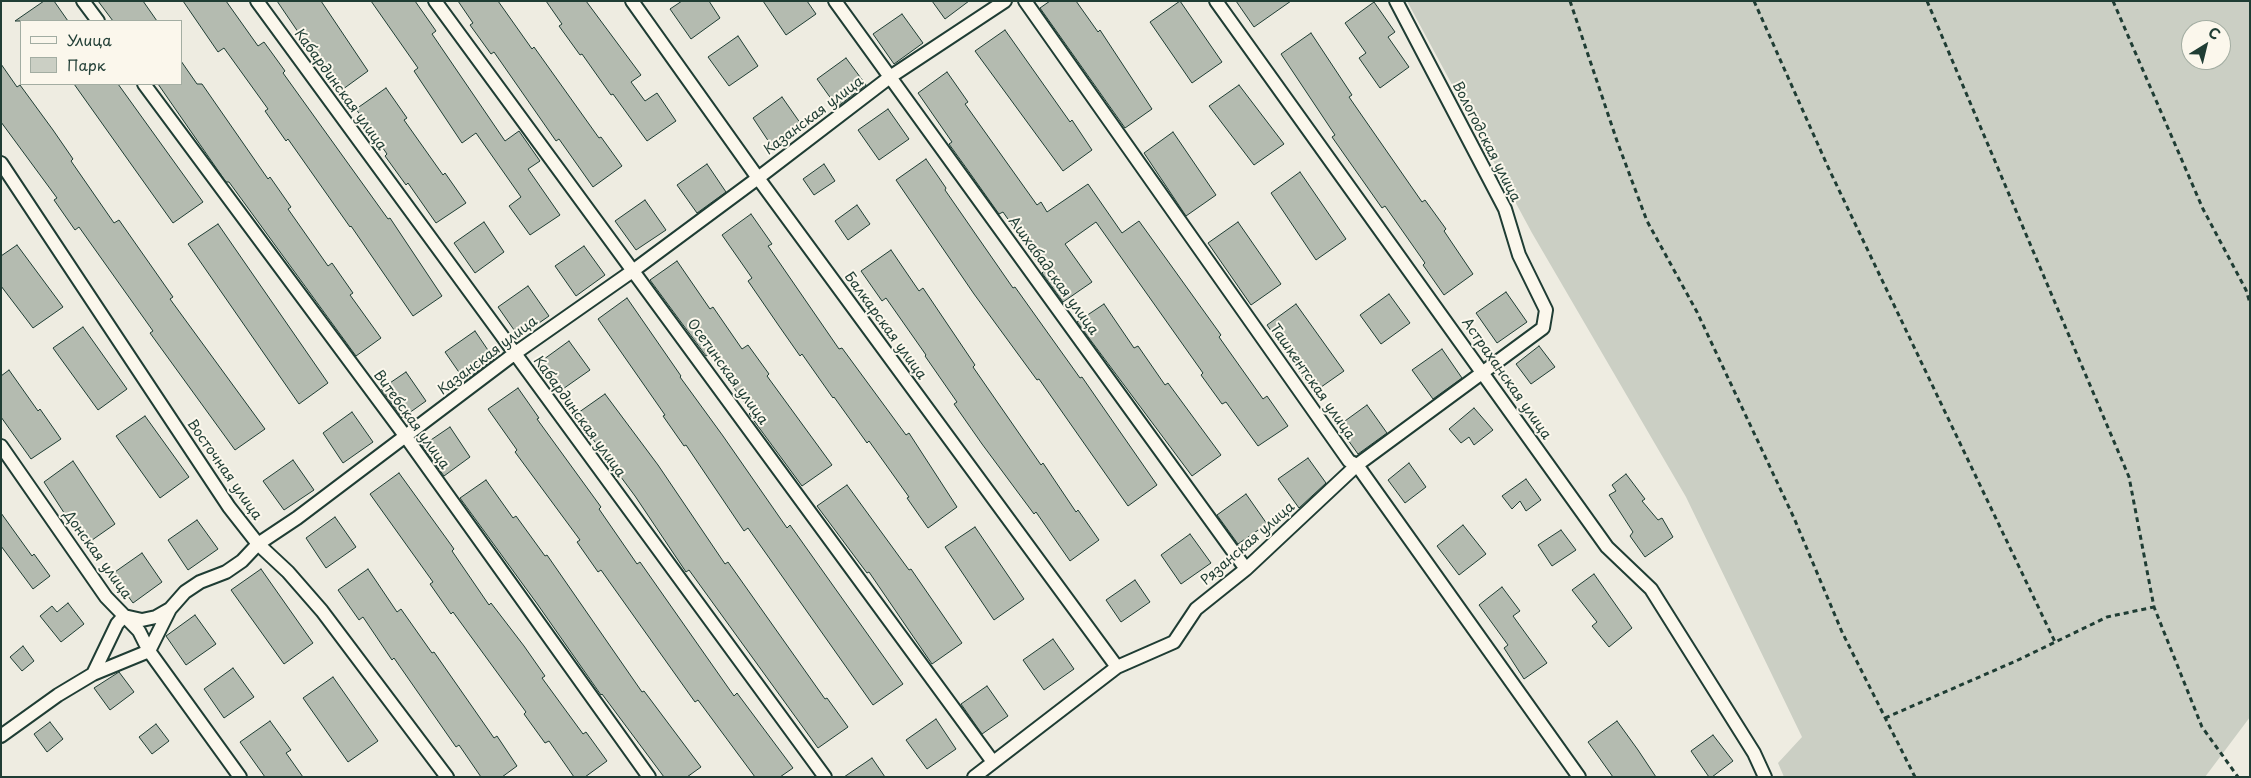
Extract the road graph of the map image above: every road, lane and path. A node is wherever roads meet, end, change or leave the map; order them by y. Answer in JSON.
{"nodes":[{"id":1,"x":83,"y":1,"type":"edge"},
{"id":2,"x":257,"y":1,"type":"edge"},
{"id":3,"x":435,"y":1,"type":"edge"},
{"id":4,"x":632,"y":1,"type":"edge"},
{"id":5,"x":835,"y":1,"type":"edge"},
{"id":6,"x":1005,"y":1,"type":"edge"},
{"id":7,"x":1025,"y":1,"type":"edge"},
{"id":8,"x":1216,"y":1,"type":"edge"},
{"id":9,"x":1396,"y":1,"type":"edge"},
{"id":10,"x":1570,"y":1,"type":"edge"},
{"id":11,"x":1754,"y":1,"type":"edge"},
{"id":12,"x":1927,"y":1,"type":"edge"},
{"id":13,"x":2113,"y":1,"type":"edge"},
{"id":14,"x":97,"y":20,"type":"edge"},
{"id":15,"x":890,"y":77,"type":"junction"},
{"id":16,"x":145,"y":85,"type":"edge"},
{"id":17,"x":1,"y":163,"type":"edge"},
{"id":18,"x":758,"y":178,"type":"junction"},
{"id":19,"x":634,"y":270,"type":"junction"},
{"id":20,"x":2250,"y":303,"type":"edge"},
{"id":21,"x":1543,"y":328,"type":"joint"},
{"id":22,"x":514,"y":354,"type":"junction"},
{"id":23,"x":1484,"y":372,"type":"junction"},
{"id":24,"x":406,"y":437,"type":"junction"},
{"id":25,"x":1,"y":446,"type":"edge"},
{"id":26,"x":1357,"y":465,"type":"junction"},
{"id":27,"x":258,"y":544,"type":"junction"},
{"id":28,"x":1246,"y":569,"type":"junction"},
{"id":29,"x":2154,"y":607,"type":"junction"},
{"id":30,"x":170,"y":609,"type":"junction"},
{"id":31,"x":124,"y":616,"type":"junction"},
{"id":32,"x":2055,"y":642,"type":"junction"},
{"id":33,"x":149,"y":651,"type":"junction"},
{"id":34,"x":1118,"y":667,"type":"junction"},
{"id":35,"x":93,"y":674,"type":"junction"},
{"id":36,"x":1885,"y":718,"type":"junction"},
{"id":37,"x":1,"y":736,"type":"edge"},
{"id":38,"x":993,"y":762,"type":"junction"},
{"id":39,"x":240,"y":777,"type":"edge"},
{"id":40,"x":447,"y":777,"type":"edge"},
{"id":41,"x":649,"y":777,"type":"edge"},
{"id":42,"x":825,"y":777,"type":"edge"},
{"id":43,"x":974,"y":777,"type":"edge"},
{"id":44,"x":1579,"y":777,"type":"edge"},
{"id":45,"x":1764,"y":777,"type":"edge"},
{"id":46,"x":1915,"y":777,"type":"edge"},
{"id":47,"x":2238,"y":777,"type":"edge"}],
"edges":[{"from":1,"to":14,"type":"street"},
{"from":2,"to":22,"type":"street","name":"Кабардинская улица"},
{"from":3,"to":19,"type":"street","name":"Осетинская улица"},
{"from":4,"to":18,"type":"street","name":"Балкарская улица"},
{"from":5,"to":15,"type":"street","name":"Ашхабадская улица"},
{"from":6,"to":15,"type":"street","name":"Казанская улица"},
{"from":7,"to":26,"type":"street","name":"Ташкентская улица"},
{"from":8,"to":23,"type":"street","name":"Астраханская улица"},
{"from":9,"to":21,"type":"street","name":"Вологодская улица"},
{"from":10,"to":36,"type":"path"},
{"from":11,"to":32,"type":"path"},
{"from":12,"to":29,"type":"path"},
{"from":13,"to":20,"type":"path"},
{"from":15,"to":18,"type":"street","name":"Казанская улица"},
{"from":15,"to":28,"type":"street","name":"Ашхабадская улица"},
{"from":16,"to":24,"type":"street","name":"Витебская улица"},
{"from":17,"to":27,"type":"street","name":"Восточная улица"},
{"from":18,"to":19,"type":"street","name":"Казанская улица"},
{"from":18,"to":34,"type":"street","name":"Балкарская улица"},
{"from":19,"to":22,"type":"street","name":"Казанская улица"},
{"from":19,"to":38,"type":"street","name":"Осетинская улица"},
{"from":21,"to":23,"type":"street","name":"Рязанская улица"},
{"from":22,"to":24,"type":"street","name":"Казанская улица"},
{"from":22,"to":42,"type":"street","name":"Кабардинская улица"},
{"from":23,"to":26,"type":"street","name":"Рязанская улица"},
{"from":23,"to":45,"type":"street","name":"Астраханская улица"},
{"from":24,"to":27,"type":"street","name":"Казанская улица"},
{"from":24,"to":41,"type":"street","name":"Витебская улица"},
{"from":25,"to":31,"type":"street","name":"Донская улица"},
{"from":26,"to":28,"type":"street","name":"Рязанская улица"},
{"from":26,"to":44,"type":"street","name":"Ташкентская улица"},
{"from":27,"to":30,"type":"street","name":"Казанская улица"},
{"from":27,"to":40,"type":"street","name":"Восточная улица"},
{"from":28,"to":34,"type":"street","name":"Рязанская улица"},
{"from":29,"to":32,"type":"path"},
{"from":29,"to":47,"type":"path"},
{"from":30,"to":31,"type":"street"},
{"from":30,"to":33,"type":"street","name":"Казанская улица"},
{"from":31,"to":33,"type":"street","name":"Донская улица"},
{"from":31,"to":35,"type":"street"},
{"from":32,"to":36,"type":"path"},
{"from":33,"to":35,"type":"street"},
{"from":33,"to":39,"type":"street","name":"Донская улица"},
{"from":34,"to":38,"type":"street","name":"Рязанская улица"},
{"from":35,"to":37,"type":"street"},
{"from":36,"to":46,"type":"path"},
{"from":38,"to":43,"type":"street","name":"Рязанская улица"}]}
